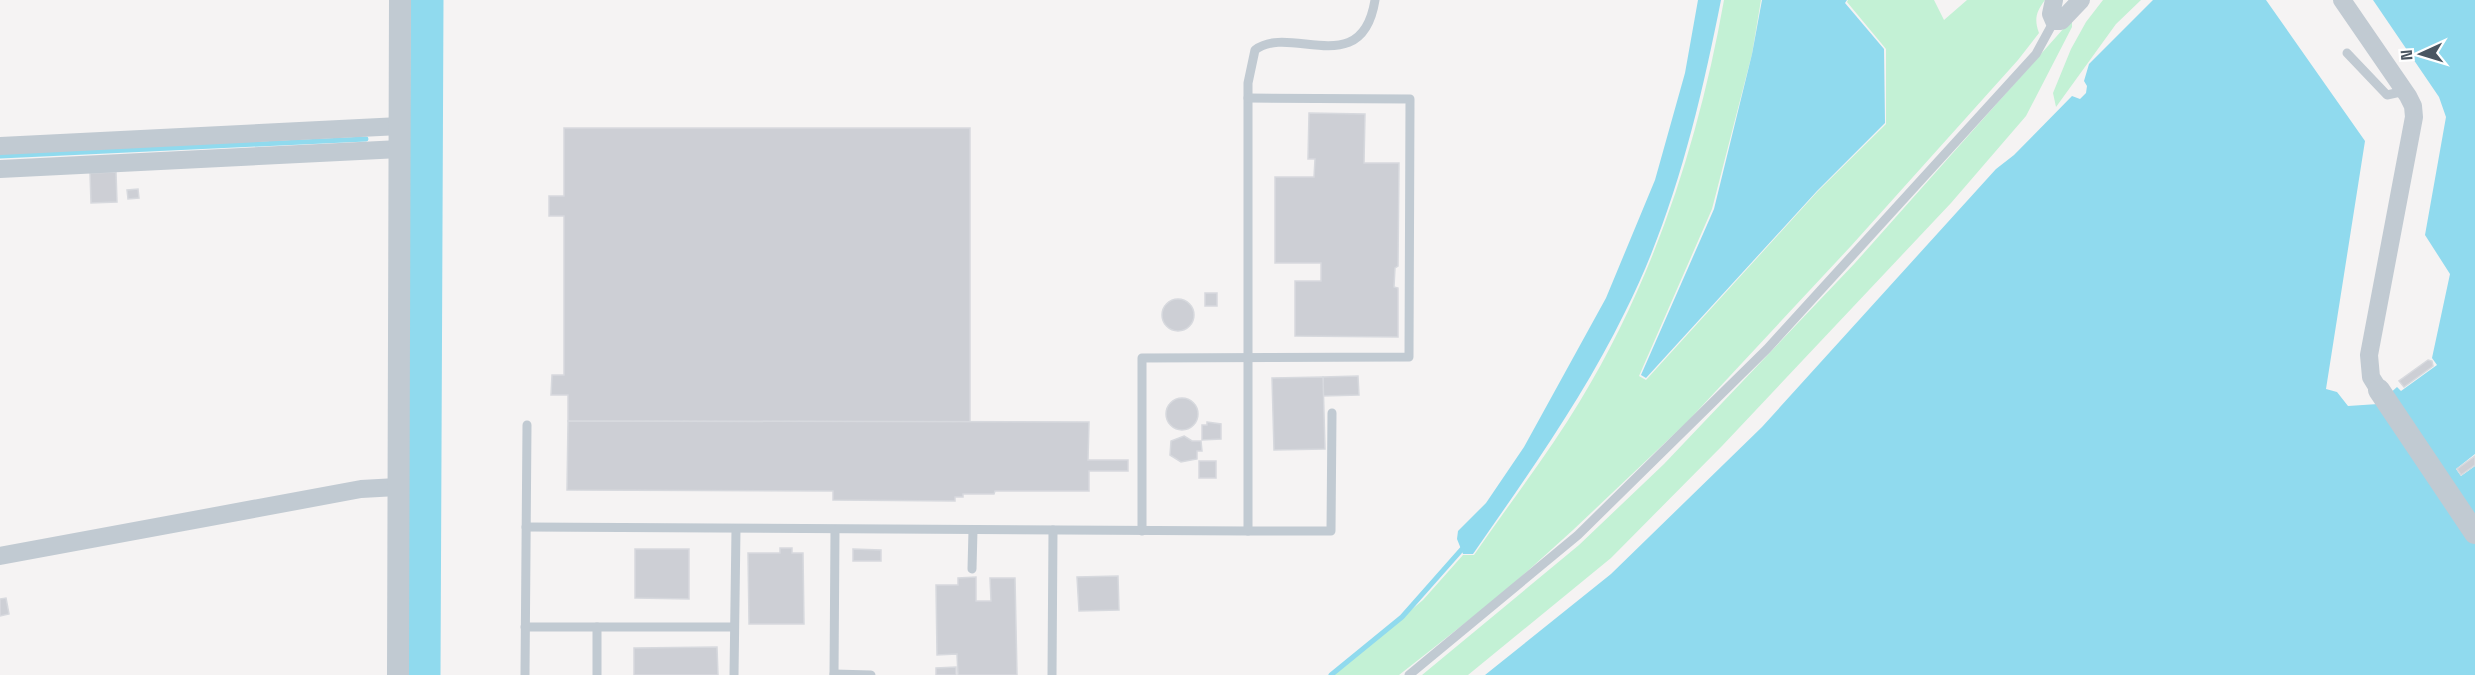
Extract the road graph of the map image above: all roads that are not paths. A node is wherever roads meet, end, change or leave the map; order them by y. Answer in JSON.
{"nodes":[{"id":1,"x":400,"y":0,"type":"edge"},
{"id":2,"x":1375,"y":0,"type":"edge"},
{"id":3,"x":2054,"y":0,"type":"edge"},
{"id":4,"x":2081,"y":0,"type":"edge"},
{"id":5,"x":2342,"y":0,"type":"edge"},
{"id":6,"x":2054,"y":21,"type":"junction"},
{"id":7,"x":2347,"y":53,"type":"dead end"},
{"id":8,"x":2405,"y":92,"type":"junction"},
{"id":9,"x":1248,"y":98,"type":"junction"},
{"id":10,"x":400,"y":126,"type":"junction"},
{"id":11,"x":0,"y":146,"type":"edge"},
{"id":12,"x":400,"y":149,"type":"junction"},
{"id":13,"x":0,"y":169,"type":"edge"},
{"id":14,"x":1249,"y":357,"type":"junction"},
{"id":15,"x":2379,"y":390,"type":"joint"},
{"id":16,"x":1332,"y":413,"type":"dead end"},
{"id":17,"x":527,"y":425,"type":"dead end"},
{"id":18,"x":398,"y":487,"type":"junction"},
{"id":19,"x":526,"y":527,"type":"junction"},
{"id":20,"x":736,"y":529,"type":"junction"},
{"id":21,"x":836,"y":530,"type":"junction"},
{"id":22,"x":973,"y":530,"type":"junction"},
{"id":23,"x":1053,"y":530,"type":"junction"},
{"id":24,"x":1142,"y":531,"type":"junction"},
{"id":25,"x":1248,"y":531,"type":"junction"},
{"id":26,"x":2475,"y":533,"type":"edge"},
{"id":27,"x":0,"y":556,"type":"edge"},
{"id":28,"x":972,"y":569,"type":"dead end"},
{"id":29,"x":525,"y":627,"type":"junction"},
{"id":30,"x":597,"y":627,"type":"junction"},
{"id":31,"x":734,"y":627,"type":"junction"},
{"id":32,"x":834,"y":674,"type":"edge"},
{"id":33,"x":398,"y":675,"type":"edge"},
{"id":34,"x":525,"y":675,"type":"edge"},
{"id":35,"x":597,"y":675,"type":"edge"},
{"id":36,"x":734,"y":675,"type":"edge"},
{"id":37,"x":871,"y":675,"type":"edge"},
{"id":38,"x":1052,"y":675,"type":"edge"},
{"id":39,"x":1409,"y":675,"type":"edge"}],
"edges":[{"from":1,"to":10,"type":"street"},
{"from":2,"to":9,"type":"lane"},
{"from":3,"to":6,"type":"street"},
{"from":4,"to":6,"type":"street"},
{"from":5,"to":8,"type":"street"},
{"from":6,"to":39,"type":"lane"},
{"from":7,"to":8,"type":"lane"},
{"from":8,"to":15,"type":"street"},
{"from":9,"to":14,"type":"lane"},
{"from":9,"to":14,"type":"lane"},
{"from":10,"to":11,"type":"street"},
{"from":10,"to":12,"type":"street"},
{"from":12,"to":13,"type":"street"},
{"from":12,"to":18,"type":"street"},
{"from":14,"to":24,"type":"lane"},
{"from":14,"to":25,"type":"lane"},
{"from":15,"to":26,"type":"street"},
{"from":16,"to":25,"type":"lane"},
{"from":17,"to":19,"type":"lane"},
{"from":18,"to":27,"type":"street"},
{"from":18,"to":33,"type":"street"},
{"from":19,"to":20,"type":"lane"},
{"from":19,"to":29,"type":"lane"},
{"from":20,"to":21,"type":"lane"},
{"from":20,"to":31,"type":"lane"},
{"from":21,"to":22,"type":"lane"},
{"from":21,"to":32,"type":"lane"},
{"from":22,"to":23,"type":"lane"},
{"from":22,"to":28,"type":"lane"},
{"from":23,"to":24,"type":"lane"},
{"from":23,"to":38,"type":"lane"},
{"from":24,"to":25,"type":"lane"},
{"from":29,"to":30,"type":"lane"},
{"from":29,"to":34,"type":"lane"},
{"from":30,"to":31,"type":"lane"},
{"from":30,"to":35,"type":"lane"},
{"from":31,"to":36,"type":"lane"},
{"from":32,"to":37,"type":"lane"}]}
